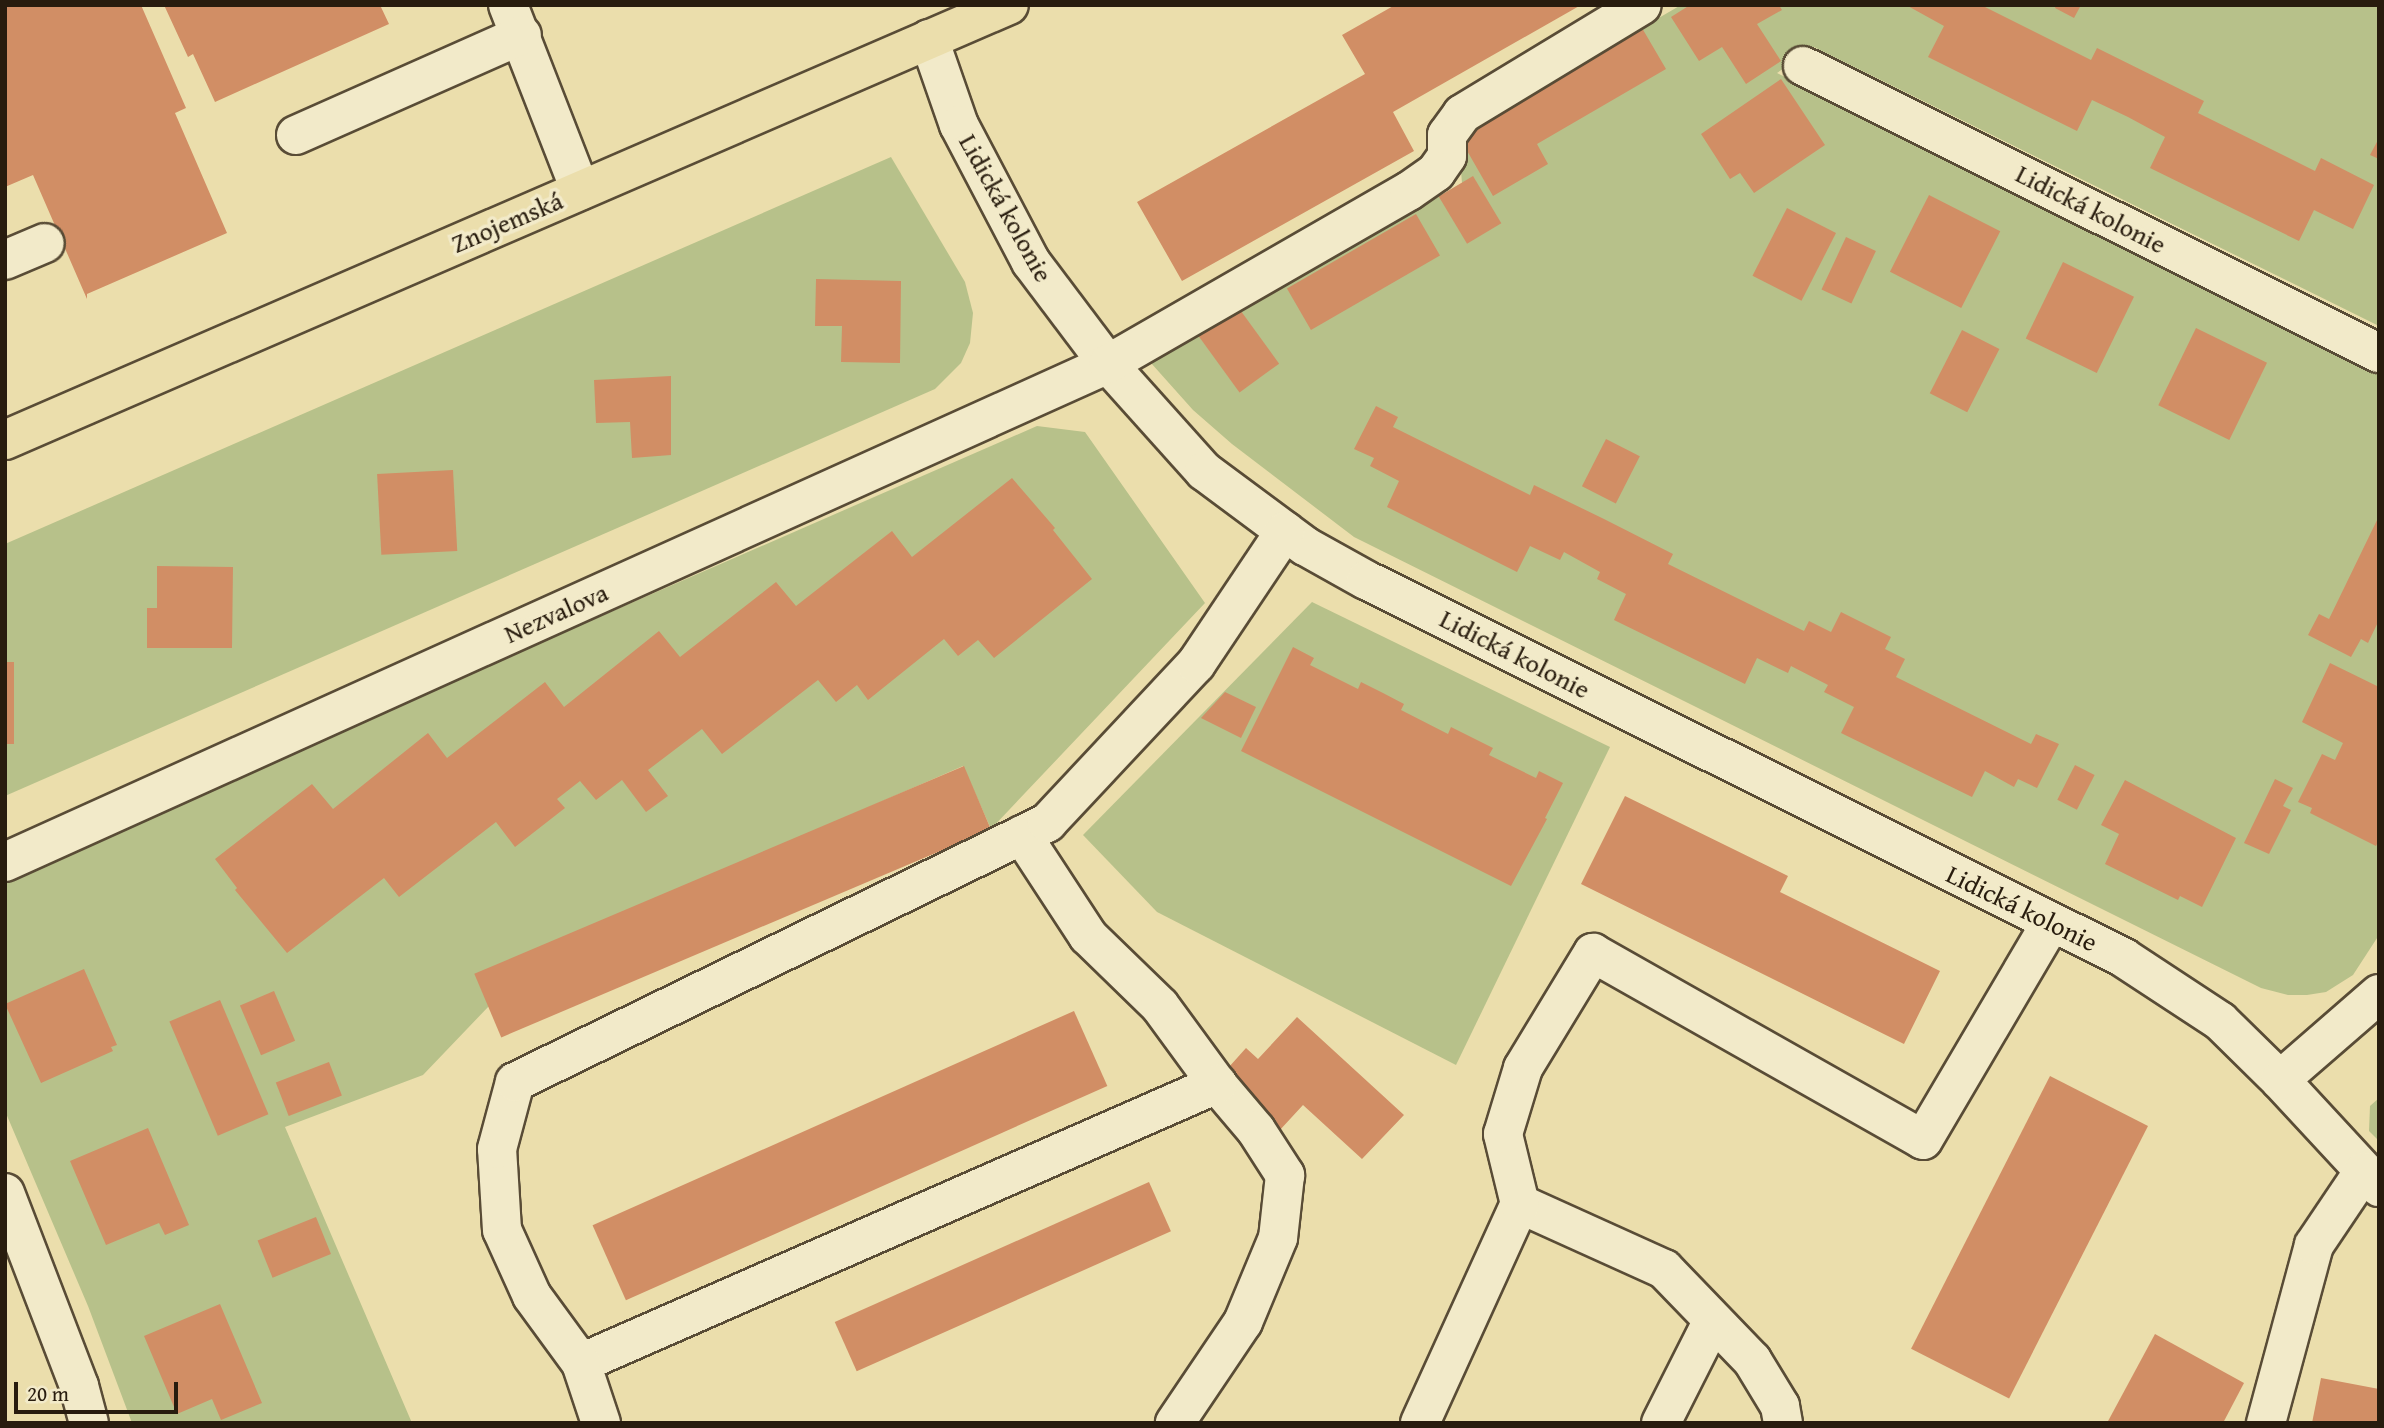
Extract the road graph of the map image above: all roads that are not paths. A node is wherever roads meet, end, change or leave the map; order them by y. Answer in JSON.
{"nodes":[{"id":1,"x":1009,"y":5,"type":"edge"},
{"id":2,"x":1642,"y":5,"type":"edge"},
{"id":3,"x":515,"y":20,"type":"edge"},
{"id":4,"x":929,"y":39,"type":"junction"},
{"id":5,"x":1803,"y":66,"type":"dead end"},
{"id":6,"x":296,"y":135,"type":"dead end"},
{"id":7,"x":580,"y":190,"type":"junction"},
{"id":8,"x":45,"y":243,"type":"dead end"},
{"id":9,"x":5,"y":260,"type":"edge"},
{"id":10,"x":2379,"y":353,"type":"edge"},
{"id":11,"x":1108,"y":364,"type":"junction"},
{"id":12,"x":5,"y":440,"type":"edge"},
{"id":13,"x":1285,"y":531,"type":"junction"},
{"id":14,"x":1022,"y":835,"type":"junction"},
{"id":15,"x":5,"y":862,"type":"edge"},
{"id":16,"x":2051,"y":923,"type":"junction"},
{"id":17,"x":2379,"y":994,"type":"edge"},
{"id":18,"x":2280,"y":1080,"type":"junction"},
{"id":19,"x":1217,"y":1084,"type":"junction"},
{"id":20,"x":2372,"y":1179,"type":"edge"},
{"id":21,"x":5,"y":1193,"type":"edge"},
{"id":22,"x":1520,"y":1204,"type":"junction"},
{"id":23,"x":1713,"y":1320,"type":"junction"},
{"id":24,"x":581,"y":1363,"type":"junction"},
{"id":25,"x":89,"y":1423,"type":"edge"},
{"id":26,"x":601,"y":1423,"type":"edge"},
{"id":27,"x":1175,"y":1423,"type":"edge"},
{"id":28,"x":1420,"y":1423,"type":"edge"},
{"id":29,"x":1661,"y":1423,"type":"edge"},
{"id":30,"x":1783,"y":1423,"type":"edge"},
{"id":31,"x":2266,"y":1423,"type":"edge"}],
"edges":[{"from":1,"to":4,"type":"main road","name":"Znojemská"},
{"from":2,"to":11,"type":"street","name":"Nezvalova"},
{"from":3,"to":6,"type":"street"},
{"from":3,"to":7,"type":"street"},
{"from":4,"to":7,"type":"main road","name":"Znojemská"},
{"from":4,"to":11,"type":"street","name":"Lidická kolonie"},
{"from":5,"to":10,"type":"street","name":"Lidická kolonie"},
{"from":7,"to":12,"type":"main road","name":"Znojemská"},
{"from":8,"to":9,"type":"street"},
{"from":11,"to":13,"type":"street","name":"Lidická kolonie"},
{"from":11,"to":15,"type":"street","name":"Nezvalova"},
{"from":13,"to":14,"type":"street"},
{"from":13,"to":16,"type":"street","name":"Lidická kolonie"},
{"from":14,"to":19,"type":"street"},
{"from":14,"to":24,"type":"street"},
{"from":16,"to":18,"type":"street","name":"Lidická kolonie"},
{"from":16,"to":22,"type":"street"},
{"from":17,"to":18,"type":"street"},
{"from":18,"to":20,"type":"street","name":"Lidická kolonie"},
{"from":19,"to":24,"type":"street"},
{"from":19,"to":27,"type":"street"},
{"from":20,"to":31,"type":"street"},
{"from":21,"to":25,"type":"street"},
{"from":22,"to":23,"type":"street"},
{"from":22,"to":28,"type":"street"},
{"from":23,"to":29,"type":"street"},
{"from":23,"to":30,"type":"street"},
{"from":24,"to":26,"type":"street"}]}
